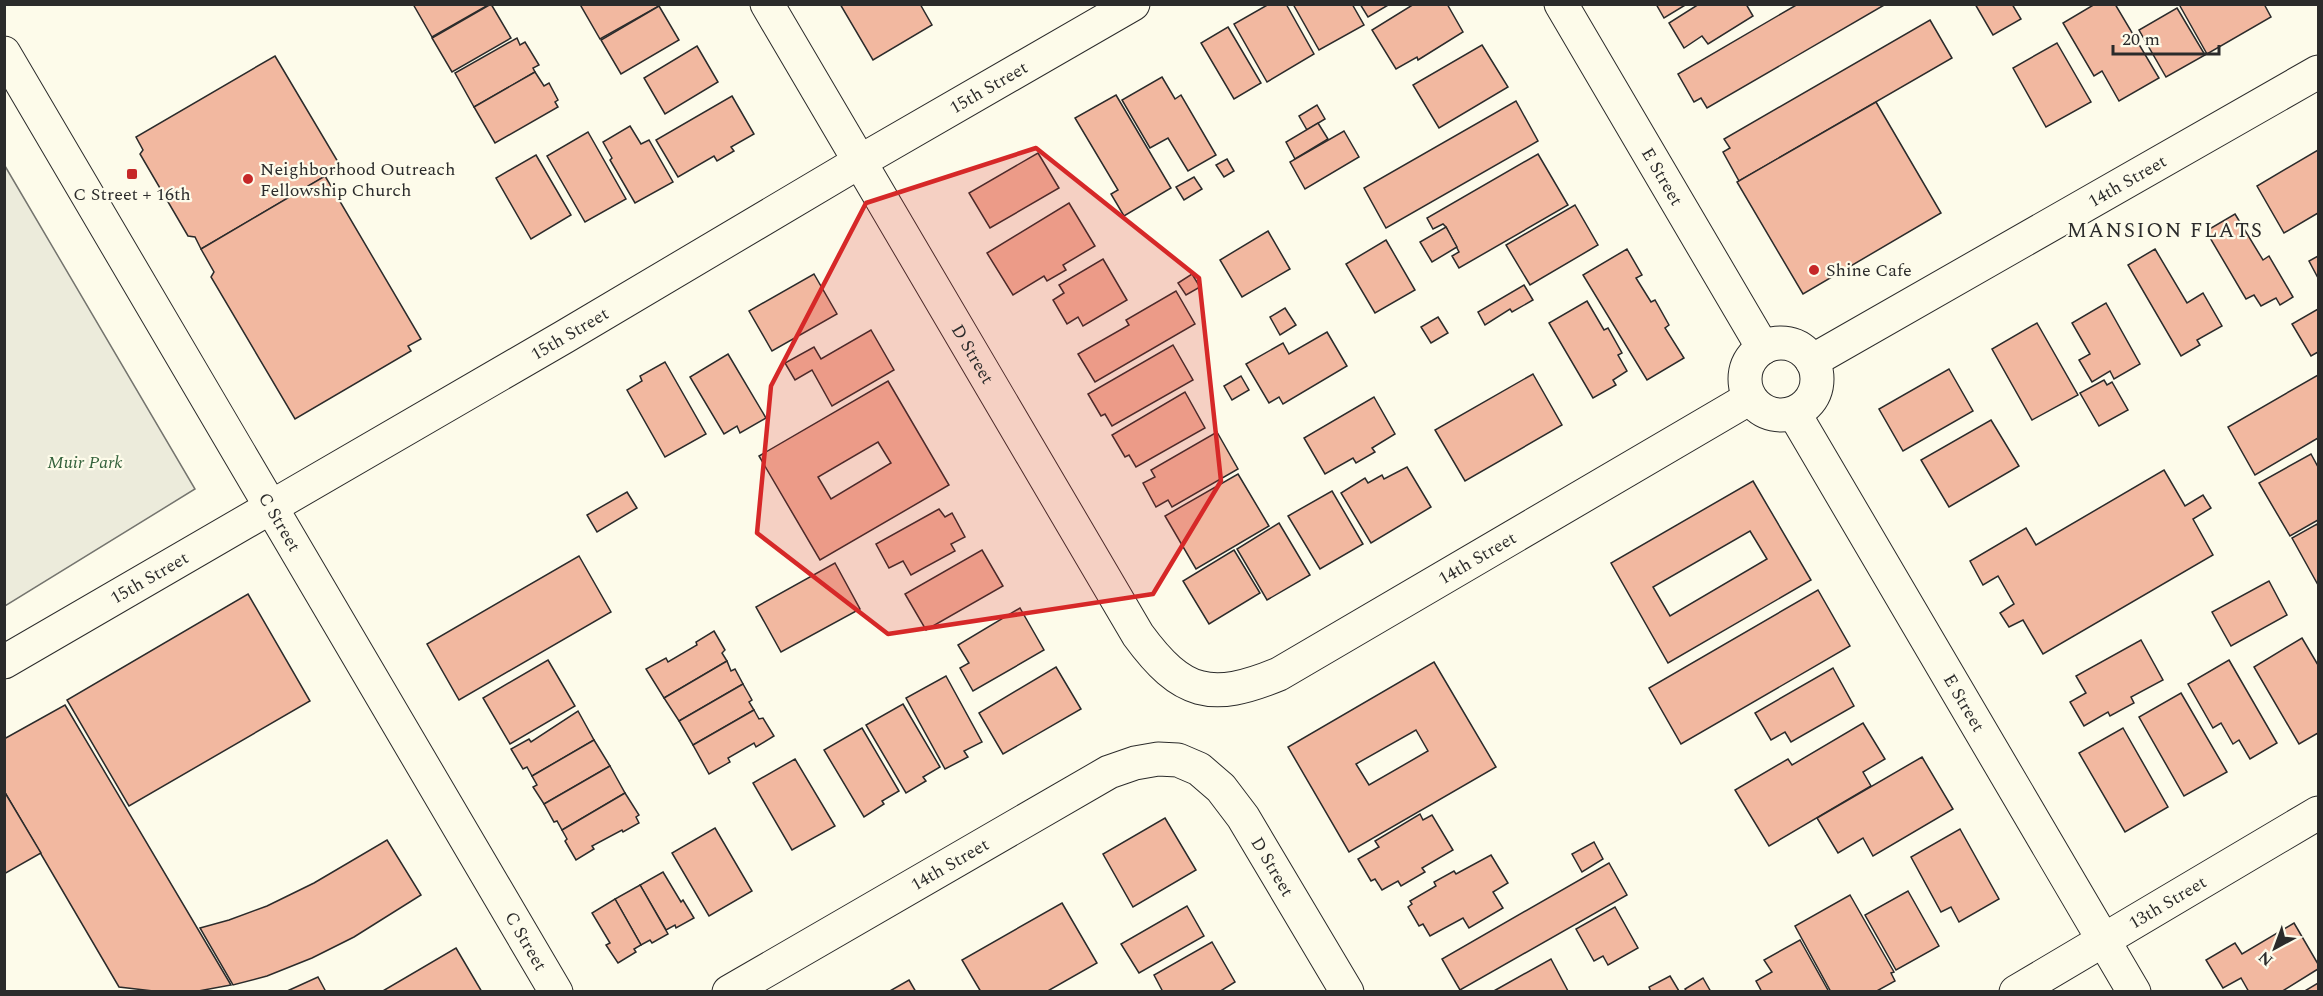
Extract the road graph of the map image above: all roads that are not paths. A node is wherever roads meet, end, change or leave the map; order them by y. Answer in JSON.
{"nodes":[{"id":1,"x":767,"y":4,"type":"edge"},
{"id":2,"x":1133,"y":4,"type":"edge"},
{"id":3,"x":1561,"y":4,"type":"edge"},
{"id":4,"x":4,"y":53,"type":"edge"},
{"id":5,"x":2319,"y":72,"type":"edge"},
{"id":6,"x":859,"y":162,"type":"junction"},
{"id":7,"x":1763,"y":348,"type":"junction"},
{"id":8,"x":1812,"y":361,"type":"junction"},
{"id":9,"x":1750,"y":398,"type":"junction"},
{"id":10,"x":1794,"y":413,"type":"junction"},
{"id":11,"x":271,"y":508,"type":"junction"},
{"id":12,"x":4,"y":662,"type":"edge"},
{"id":13,"x":1197,"y":687,"type":"joint"},
{"id":14,"x":1178,"y":760,"type":"joint"},
{"id":15,"x":2319,"y":813,"type":"edge"},
{"id":16,"x":2103,"y":939,"type":"junction"},
{"id":17,"x":556,"y":992,"type":"edge"},
{"id":18,"x":729,"y":992,"type":"edge"},
{"id":19,"x":1347,"y":992,"type":"edge"},
{"id":20,"x":2016,"y":992,"type":"edge"},
{"id":21,"x":2134,"y":992,"type":"edge"}],
"edges":[{"from":1,"to":6,"type":"street","name":"D Street"},
{"from":2,"to":6,"type":"street","name":"15th Street"},
{"from":3,"to":7,"type":"street","name":"E Street"},
{"from":4,"to":11,"type":"street","name":"C Street"},
{"from":5,"to":8,"type":"street","name":"14th Street"},
{"from":6,"to":11,"type":"street","name":"15th Street"},
{"from":6,"to":13,"type":"street","name":"D Street"},
{"from":7,"to":8,"type":"street"},
{"from":7,"to":9,"type":"street"},
{"from":8,"to":10,"type":"street"},
{"from":9,"to":10,"type":"street"},
{"from":9,"to":13,"type":"street","name":"14th Street"},
{"from":10,"to":16,"type":"street","name":"E Street"},
{"from":11,"to":12,"type":"street","name":"15th Street"},
{"from":11,"to":17,"type":"street","name":"C Street"},
{"from":14,"to":18,"type":"street","name":"14th Street"},
{"from":14,"to":19,"type":"street","name":"D Street"},
{"from":15,"to":16,"type":"street","name":"13th Street"},
{"from":16,"to":20,"type":"street","name":"13th Street"},
{"from":16,"to":21,"type":"street","name":"E Street"}]}
